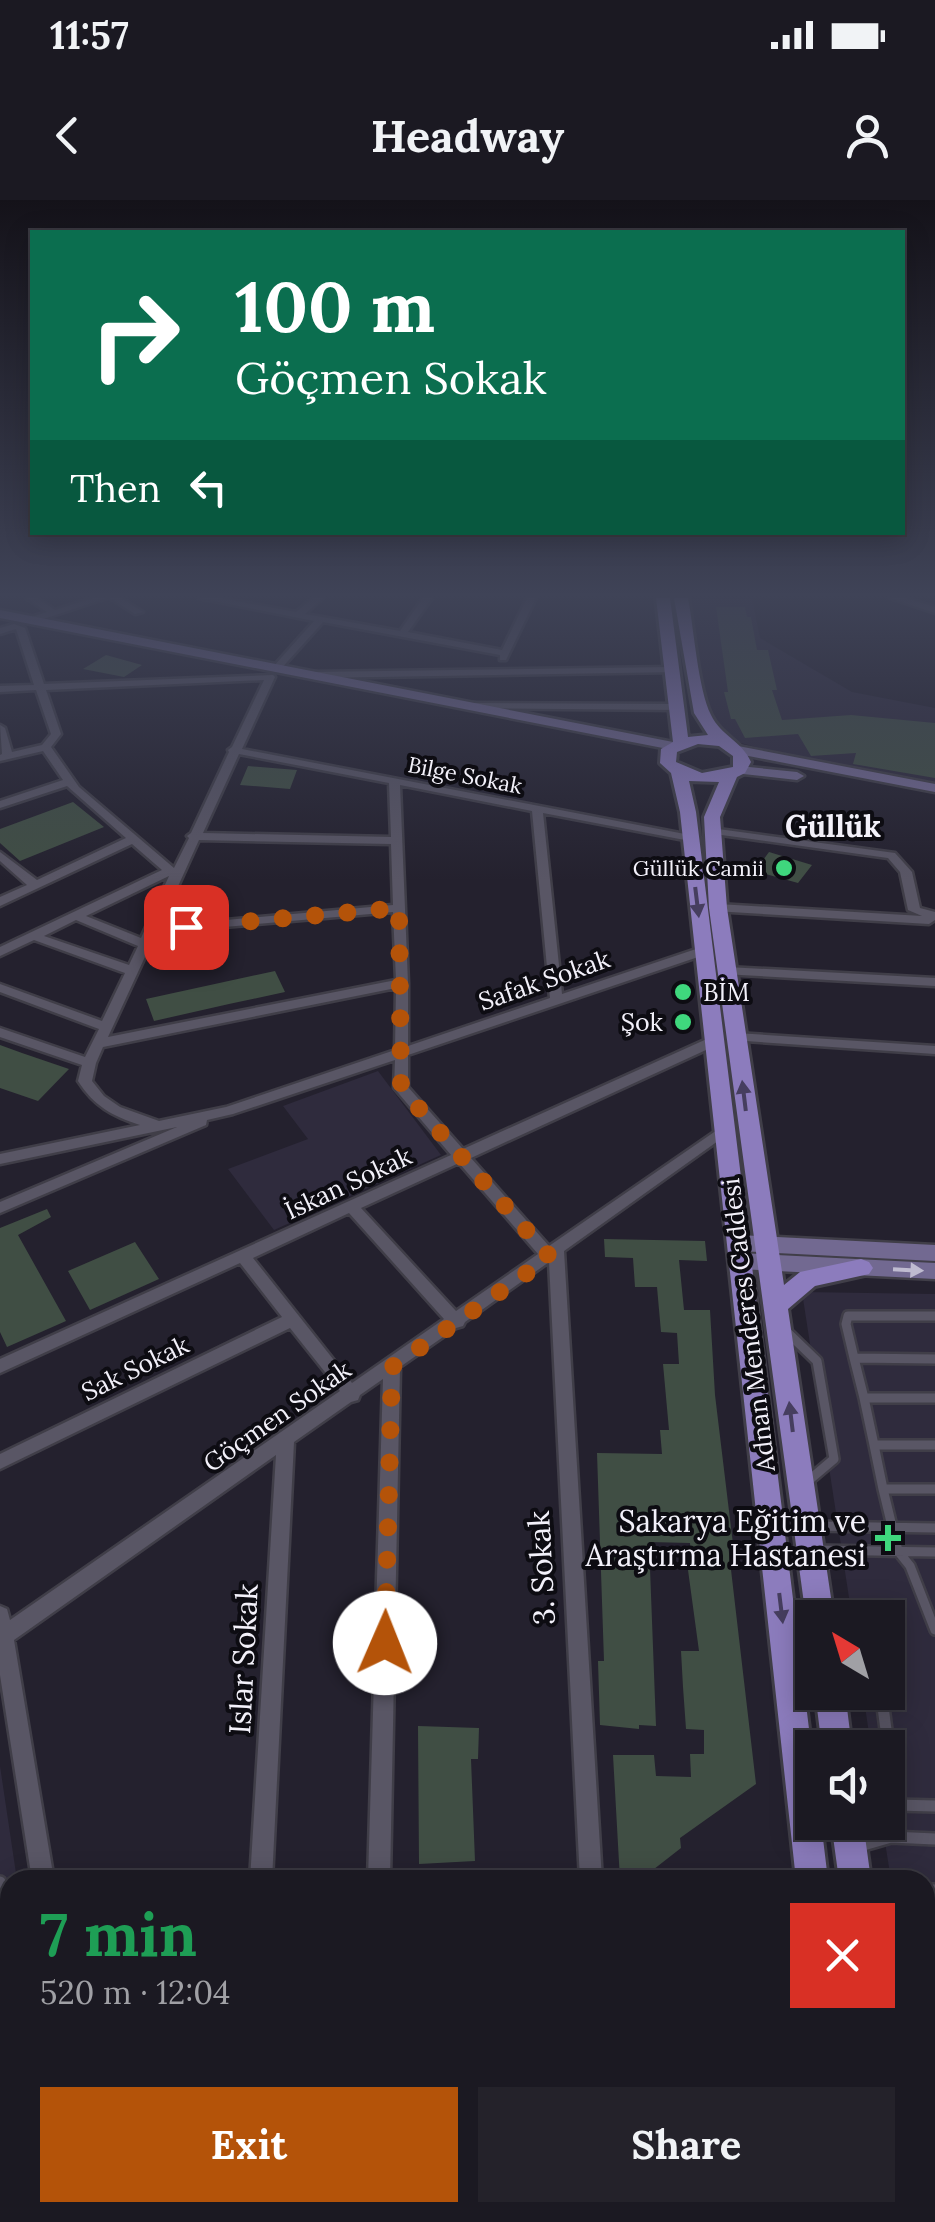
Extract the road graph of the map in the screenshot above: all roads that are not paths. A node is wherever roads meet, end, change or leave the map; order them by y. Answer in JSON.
{"nodes":[{"id":1,"x":44,"y":692,"type":"edge"},
{"id":2,"x":263,"y":692,"type":"edge"},
{"id":3,"x":368,"y":692,"type":"edge"},
{"id":4,"x":394,"y":692,"type":"edge"},
{"id":5,"x":677,"y":692,"type":"edge"},
{"id":6,"x":698,"y":692,"type":"edge"},
{"id":7,"x":462,"y":706,"type":"junction"},
{"id":8,"x":679,"y":708,"type":"junction"},
{"id":9,"x":0,"y":728,"type":"edge"},
{"id":10,"x":720,"y":742,"type":"junction"},
{"id":11,"x":46,"y":747,"type":"junction"},
{"id":12,"x":234,"y":750,"type":"junction"},
{"id":13,"x":738,"y":750,"type":"junction"},
{"id":14,"x":675,"y":755,"type":"junction"},
{"id":15,"x":4,"y":757,"type":"edge"},
{"id":16,"x":734,"y":772,"type":"junction"},
{"id":17,"x":70,"y":780,"type":"junction"},
{"id":18,"x":394,"y":781,"type":"junction"},
{"id":19,"x":935,"y":788,"type":"edge"},
{"id":20,"x":935,"y":798,"type":"edge"},
{"id":21,"x":0,"y":805,"type":"edge"},
{"id":22,"x":537,"y":810,"type":"junction"},
{"id":23,"x":700,"y":834,"type":"junction"},
{"id":24,"x":193,"y":836,"type":"junction"},
{"id":25,"x":133,"y":838,"type":"junction"},
{"id":26,"x":396,"y":841,"type":"junction"},
{"id":27,"x":0,"y":855,"type":"edge"},
{"id":28,"x":172,"y":873,"type":"junction"},
{"id":29,"x":35,"y":885,"type":"junction"},
{"id":30,"x":0,"y":902,"type":"edge"},
{"id":31,"x":399,"y":908,"type":"junction"},
{"id":32,"x":718,"y":908,"type":"junction"},
{"id":33,"x":76,"y":916,"type":"junction"},
{"id":34,"x":935,"y":918,"type":"edge"},
{"id":35,"x":151,"y":930,"type":"junction"},
{"id":36,"x":34,"y":936,"type":"junction"},
{"id":37,"x":145,"y":944,"type":"junction"},
{"id":38,"x":703,"y":951,"type":"junction"},
{"id":39,"x":0,"y":952,"type":"edge"},
{"id":40,"x":133,"y":971,"type":"junction"},
{"id":41,"x":727,"y":971,"type":"junction"},
{"id":42,"x":935,"y":982,"type":"edge"},
{"id":43,"x":402,"y":983,"type":"junction"},
{"id":44,"x":0,"y":988,"type":"edge"},
{"id":45,"x":556,"y":998,"type":"junction"},
{"id":46,"x":106,"y":1028,"type":"junction"},
{"id":47,"x":0,"y":1032,"type":"edge"},
{"id":48,"x":725,"y":1039,"type":"junction"},
{"id":49,"x":100,"y":1043,"type":"junction"},
{"id":50,"x":935,"y":1050,"type":"edge"},
{"id":51,"x":400,"y":1055,"type":"junction"},
{"id":52,"x":89,"y":1063,"type":"junction"},
{"id":53,"x":228,"y":1111,"type":"junction"},
{"id":54,"x":154,"y":1124,"type":"junction"},
{"id":55,"x":725,"y":1131,"type":"junction"},
{"id":56,"x":458,"y":1157,"type":"junction"},
{"id":57,"x":0,"y":1159,"type":"edge"},
{"id":58,"x":760,"y":1199,"type":"junction"},
{"id":59,"x":351,"y":1206,"type":"junction"},
{"id":60,"x":0,"y":1208,"type":"edge"},
{"id":61,"x":826,"y":1246,"type":"junction"},
{"id":62,"x":739,"y":1252,"type":"junction"},
{"id":63,"x":768,"y":1253,"type":"junction"},
{"id":64,"x":935,"y":1253,"type":"edge"},
{"id":65,"x":553,"y":1254,"type":"junction"},
{"id":66,"x":242,"y":1256,"type":"junction"},
{"id":67,"x":861,"y":1268,"type":"junction"},
{"id":68,"x":935,"y":1271,"type":"edge"},
{"id":69,"x":778,"y":1316,"type":"junction"},
{"id":70,"x":935,"y":1316,"type":"edge"},
{"id":71,"x":293,"y":1320,"type":"junction"},
{"id":72,"x":457,"y":1322,"type":"junction"},
{"id":73,"x":854,"y":1358,"type":"junction"},
{"id":74,"x":935,"y":1359,"type":"edge"},
{"id":75,"x":0,"y":1366,"type":"edge"},
{"id":76,"x":392,"y":1367,"type":"junction"},
{"id":77,"x":352,"y":1395,"type":"junction"},
{"id":78,"x":864,"y":1398,"type":"junction"},
{"id":79,"x":935,"y":1398,"type":"edge"},
{"id":80,"x":285,"y":1441,"type":"junction"},
{"id":81,"x":874,"y":1445,"type":"junction"},
{"id":82,"x":935,"y":1445,"type":"edge"},
{"id":83,"x":0,"y":1462,"type":"edge"},
{"id":84,"x":799,"y":1485,"type":"junction"},
{"id":85,"x":882,"y":1488,"type":"junction"},
{"id":86,"x":935,"y":1489,"type":"edge"},
{"id":87,"x":806,"y":1526,"type":"junction"},
{"id":88,"x":891,"y":1528,"type":"junction"},
{"id":89,"x":935,"y":1528,"type":"edge"},
{"id":90,"x":810,"y":1550,"type":"junction"},
{"id":91,"x":898,"y":1551,"type":"junction"},
{"id":92,"x":935,"y":1552,"type":"edge"},
{"id":93,"x":818,"y":1600,"type":"edge"},
{"id":94,"x":2,"y":1626,"type":"edge"},
{"id":95,"x":935,"y":1630,"type":"edge"},
{"id":96,"x":905,"y":1806,"type":"edge"},
{"id":97,"x":935,"y":1806,"type":"edge"},
{"id":98,"x":905,"y":1838,"type":"edge"},
{"id":99,"x":935,"y":1839,"type":"edge"},
{"id":100,"x":850,"y":1840,"type":"edge"},
{"id":101,"x":860,"y":1840,"type":"edge"},
{"id":102,"x":884,"y":1840,"type":"edge"},
{"id":103,"x":40,"y":1870,"type":"edge"},
{"id":104,"x":262,"y":1870,"type":"edge"},
{"id":105,"x":379,"y":1870,"type":"edge"},
{"id":106,"x":590,"y":1870,"type":"edge"},
{"id":107,"x":811,"y":1870,"type":"edge"},
{"id":108,"x":854,"y":1870,"type":"edge"},
{"id":109,"x":0,"y":1882,"type":"edge"},
{"id":110,"x":0,"y":1926,"type":"edge"}],
"edges":[{"from":1,"to":11,"type":"street"},
{"from":2,"to":12,"type":"street"},
{"from":3,"to":14,"type":"main road"},
{"from":4,"to":7,"type":"main road"},
{"from":5,"to":8,"type":"main road","name":"Adnan Menderes Caddesi"},
{"from":6,"to":10,"type":"main road"},
{"from":7,"to":8,"type":"street"},
{"from":7,"to":14,"type":"main road"},
{"from":8,"to":14,"type":"main road","name":"Adnan Menderes Caddesi"},
{"from":9,"to":15,"type":"street"},
{"from":10,"to":13,"type":"main road"},
{"from":10,"to":14,"type":"main road"},
{"from":11,"to":15,"type":"street"},
{"from":11,"to":17,"type":"street"},
{"from":12,"to":18,"type":"street","name":"Bilge Sokak"},
{"from":12,"to":24,"type":"street"},
{"from":13,"to":16,"type":"main road"},
{"from":13,"to":19,"type":"main road"},
{"from":14,"to":16,"type":"main road"},
{"from":14,"to":23,"type":"main road","name":"Adnan Menderes Caddesi"},
{"from":16,"to":20,"type":"main road"},
{"from":16,"to":23,"type":"main road","name":"Adnan Menderes Caddesi"},
{"from":17,"to":21,"type":"street"},
{"from":17,"to":25,"type":"street"},
{"from":18,"to":22,"type":"street","name":"Bilge Sokak"},
{"from":18,"to":26,"type":"street"},
{"from":22,"to":23,"type":"street","name":"Bilge Sokak"},
{"from":22,"to":45,"type":"street"},
{"from":23,"to":32,"type":"main road","name":"Adnan Menderes Caddesi"},
{"from":23,"to":34,"type":"street","name":"Bilge Sokak"},
{"from":23,"to":38,"type":"main road","name":"Adnan Menderes Caddesi","one_way":true},
{"from":24,"to":26,"type":"street"},
{"from":24,"to":28,"type":"street"},
{"from":25,"to":28,"type":"street"},
{"from":25,"to":29,"type":"street"},
{"from":26,"to":31,"type":"street"},
{"from":27,"to":29,"type":"street"},
{"from":28,"to":33,"type":"street"},
{"from":28,"to":35,"type":"street"},
{"from":29,"to":30,"type":"street"},
{"from":31,"to":35,"type":"street"},
{"from":31,"to":43,"type":"street"},
{"from":32,"to":34,"type":"street"},
{"from":32,"to":41,"type":"main road","name":"Adnan Menderes Caddesi"},
{"from":33,"to":36,"type":"street"},
{"from":33,"to":37,"type":"street"},
{"from":35,"to":37,"type":"street"},
{"from":36,"to":39,"type":"street"},
{"from":36,"to":40,"type":"street"},
{"from":37,"to":40,"type":"street"},
{"from":38,"to":45,"type":"street","name":"Safak Sokak"},
{"from":38,"to":48,"type":"main road","name":"Adnan Menderes Caddesi"},
{"from":40,"to":46,"type":"street"},
{"from":41,"to":42,"type":"street"},
{"from":41,"to":48,"type":"main road","name":"Adnan Menderes Caddesi"},
{"from":43,"to":49,"type":"street"},
{"from":43,"to":51,"type":"street"},
{"from":44,"to":46,"type":"street"},
{"from":45,"to":51,"type":"street","name":"Safak Sokak"},
{"from":46,"to":49,"type":"street"},
{"from":47,"to":52,"type":"street"},
{"from":48,"to":50,"type":"street"},
{"from":48,"to":55,"type":"main road","name":"Adnan Menderes Caddesi"},
{"from":48,"to":56,"type":"street","name":"İskan Sokak"},
{"from":58,"to":48,"type":"main road","name":"Adnan Menderes Caddesi","one_way":true},
{"from":49,"to":52,"type":"street"},
{"from":51,"to":53,"type":"street","name":"Safak Sokak"},
{"from":51,"to":56,"type":"street"},
{"from":52,"to":54,"type":"street"},
{"from":53,"to":54,"type":"street"},
{"from":53,"to":60,"type":"street"},
{"from":54,"to":57,"type":"street"},
{"from":55,"to":62,"type":"main road","name":"Adnan Menderes Caddesi"},
{"from":55,"to":65,"type":"street","name":"Göçmen Sokak"},
{"from":56,"to":59,"type":"street","name":"İskan Sokak"},
{"from":56,"to":65,"type":"street"},
{"from":58,"to":61,"type":"main road"},
{"from":58,"to":63,"type":"main road","name":"Adnan Menderes Caddesi"},
{"from":59,"to":66,"type":"street","name":"İskan Sokak"},
{"from":59,"to":72,"type":"street"},
{"from":61,"to":63,"type":"main road"},
{"from":61,"to":64,"type":"main road"},
{"from":62,"to":63,"type":"main road"},
{"from":62,"to":107,"type":"main road","name":"Adnan Menderes Caddesi","one_way":true},
{"from":63,"to":67,"type":"main road"},
{"from":63,"to":69,"type":"main road","name":"Adnan Menderes Caddesi"},
{"from":65,"to":72,"type":"street","name":"Göçmen Sokak"},
{"from":65,"to":106,"type":"street","name":"3. Sokak"},
{"from":66,"to":71,"type":"street"},
{"from":66,"to":75,"type":"street","name":"İskan Sokak"},
{"from":67,"to":68,"type":"main road","one_way":true},
{"from":67,"to":69,"type":"main road","name":"Adnan Menderes Caddesi"},
{"from":84,"to":69,"type":"main road","name":"Adnan Menderes Caddesi","one_way":true},
{"from":69,"to":84,"type":"lane"},
{"from":70,"to":73,"type":"lane"},
{"from":71,"to":77,"type":"street"},
{"from":71,"to":83,"type":"street","name":"Sak Sokak"},
{"from":72,"to":76,"type":"street","name":"Göçmen Sokak"},
{"from":73,"to":74,"type":"lane"},
{"from":73,"to":78,"type":"lane"},
{"from":76,"to":77,"type":"street","name":"Göçmen Sokak"},
{"from":76,"to":105,"type":"street"},
{"from":77,"to":80,"type":"street","name":"Göçmen Sokak"},
{"from":78,"to":79,"type":"lane"},
{"from":78,"to":81,"type":"lane"},
{"from":80,"to":94,"type":"street","name":"Göçmen Sokak"},
{"from":80,"to":104,"type":"street","name":"Islar Sokak"},
{"from":81,"to":82,"type":"lane"},
{"from":81,"to":85,"type":"lane"},
{"from":84,"to":87,"type":"main road","name":"Adnan Menderes Caddesi"},
{"from":85,"to":86,"type":"lane"},
{"from":85,"to":88,"type":"lane"},
{"from":87,"to":88,"type":"lane"},
{"from":87,"to":90,"type":"main road","name":"Adnan Menderes Caddesi"},
{"from":88,"to":89,"type":"lane"},
{"from":88,"to":91,"type":"lane"},
{"from":90,"to":91,"type":"lane"},
{"from":90,"to":93,"type":"main road","name":"Adnan Menderes Caddesi"},
{"from":91,"to":92,"type":"lane"},
{"from":91,"to":95,"type":"lane"},
{"from":94,"to":103,"type":"street"},
{"from":96,"to":97,"type":"lane"},
{"from":98,"to":99,"type":"lane"},
{"from":100,"to":108,"type":"main road"},
{"from":101,"to":102,"type":"lane"},
{"from":109,"to":110,"type":"lane"}]}
